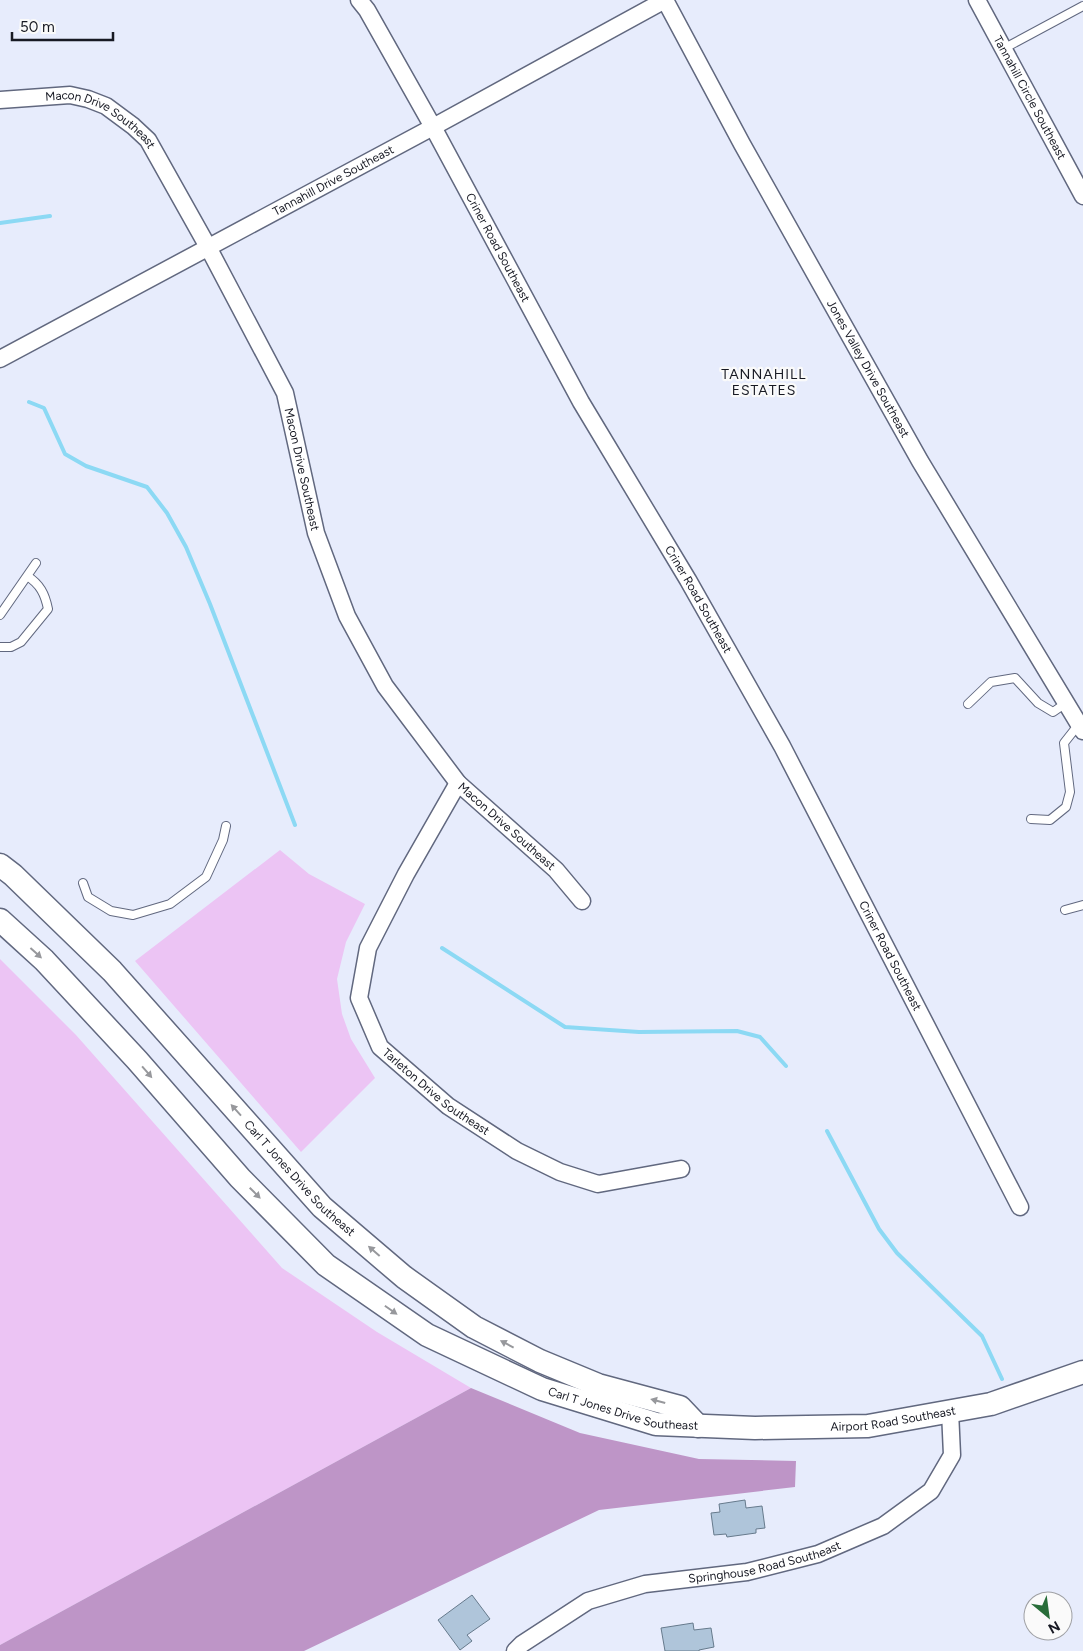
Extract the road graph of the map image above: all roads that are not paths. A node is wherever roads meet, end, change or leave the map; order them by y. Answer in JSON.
{"nodes":[{"id":1,"x":359,"y":0,"type":"edge"},
{"id":2,"x":665,"y":0,"type":"edge"},
{"id":3,"x":977,"y":0,"type":"edge"},
{"id":4,"x":1083,"y":6,"type":"edge"},
{"id":5,"x":1003,"y":48,"type":"junction"},
{"id":6,"x":0,"y":100,"type":"edge"},
{"id":7,"x":433,"y":127,"type":"junction"},
{"id":8,"x":1083,"y":196,"type":"edge"},
{"id":9,"x":208,"y":247,"type":"junction"},
{"id":10,"x":0,"y":359,"type":"edge"},
{"id":11,"x":36,"y":563,"type":"dead end"},
{"id":12,"x":27,"y":576,"type":"junction"},
{"id":13,"x":0,"y":614,"type":"edge"},
{"id":14,"x":0,"y":647,"type":"edge"},
{"id":15,"x":1066,"y":703,"type":"junction"},
{"id":16,"x":968,"y":704,"type":"dead end"},
{"id":17,"x":1081,"y":727,"type":"edge"},
{"id":18,"x":458,"y":783,"type":"junction"},
{"id":19,"x":1032,"y":819,"type":"dead end"},
{"id":20,"x":226,"y":826,"type":"dead end"},
{"id":21,"x":0,"y":865,"type":"edge"},
{"id":22,"x":83,"y":883,"type":"dead end"},
{"id":23,"x":582,"y":902,"type":"dead end"},
{"id":24,"x":1083,"y":905,"type":"edge"},
{"id":25,"x":1065,"y":910,"type":"dead end"},
{"id":26,"x":0,"y":920,"type":"edge"},
{"id":27,"x":681,"y":1169,"type":"dead end"},
{"id":28,"x":1020,"y":1207,"type":"dead end"},
{"id":29,"x":1083,"y":1372,"type":"edge"},
{"id":30,"x":950,"y":1411,"type":"junction"},
{"id":31,"x":698,"y":1426,"type":"junction"},
{"id":32,"x":515,"y":1651,"type":"edge"}],
"edges":[{"from":1,"to":7,"type":"street","name":"Criner Road Southeast"},
{"from":2,"to":7,"type":"street","name":"Tannahill Drive Southeast"},
{"from":2,"to":15,"type":"street","name":"Jones Valley Drive Southeast"},
{"from":3,"to":5,"type":"street","name":"Tannahill Circle Southeast"},
{"from":4,"to":5,"type":"lane"},
{"from":5,"to":8,"type":"street","name":"Tannahill Circle Southeast"},
{"from":6,"to":9,"type":"street","name":"Macon Drive Southeast"},
{"from":7,"to":9,"type":"street","name":"Tannahill Drive Southeast"},
{"from":7,"to":28,"type":"street","name":"Criner Road Southeast"},
{"from":9,"to":10,"type":"street","name":"Tannahill Drive Southeast"},
{"from":9,"to":18,"type":"street","name":"Macon Drive Southeast"},
{"from":11,"to":12,"type":"lane"},
{"from":12,"to":13,"type":"lane"},
{"from":12,"to":14,"type":"lane"},
{"from":15,"to":16,"type":"lane"},
{"from":15,"to":17,"type":"street","name":"Jones Valley Drive Southeast"},
{"from":17,"to":19,"type":"lane"},
{"from":18,"to":23,"type":"street","name":"Macon Drive Southeast"},
{"from":18,"to":27,"type":"street","name":"Tarleton Drive Southeast"},
{"from":20,"to":22,"type":"lane"},
{"from":31,"to":21,"type":"main road","name":"Carl T Jones Drive Southeast","one_way":true},
{"from":24,"to":25,"type":"lane"},
{"from":26,"to":31,"type":"main road","name":"Carl T Jones Drive Southeast","one_way":true},
{"from":29,"to":30,"type":"main road","name":"Airport Road Southeast"},
{"from":30,"to":31,"type":"main road","name":"Airport Road Southeast"},
{"from":30,"to":32,"type":"street","name":"Springhouse Road Southeast"}]}
